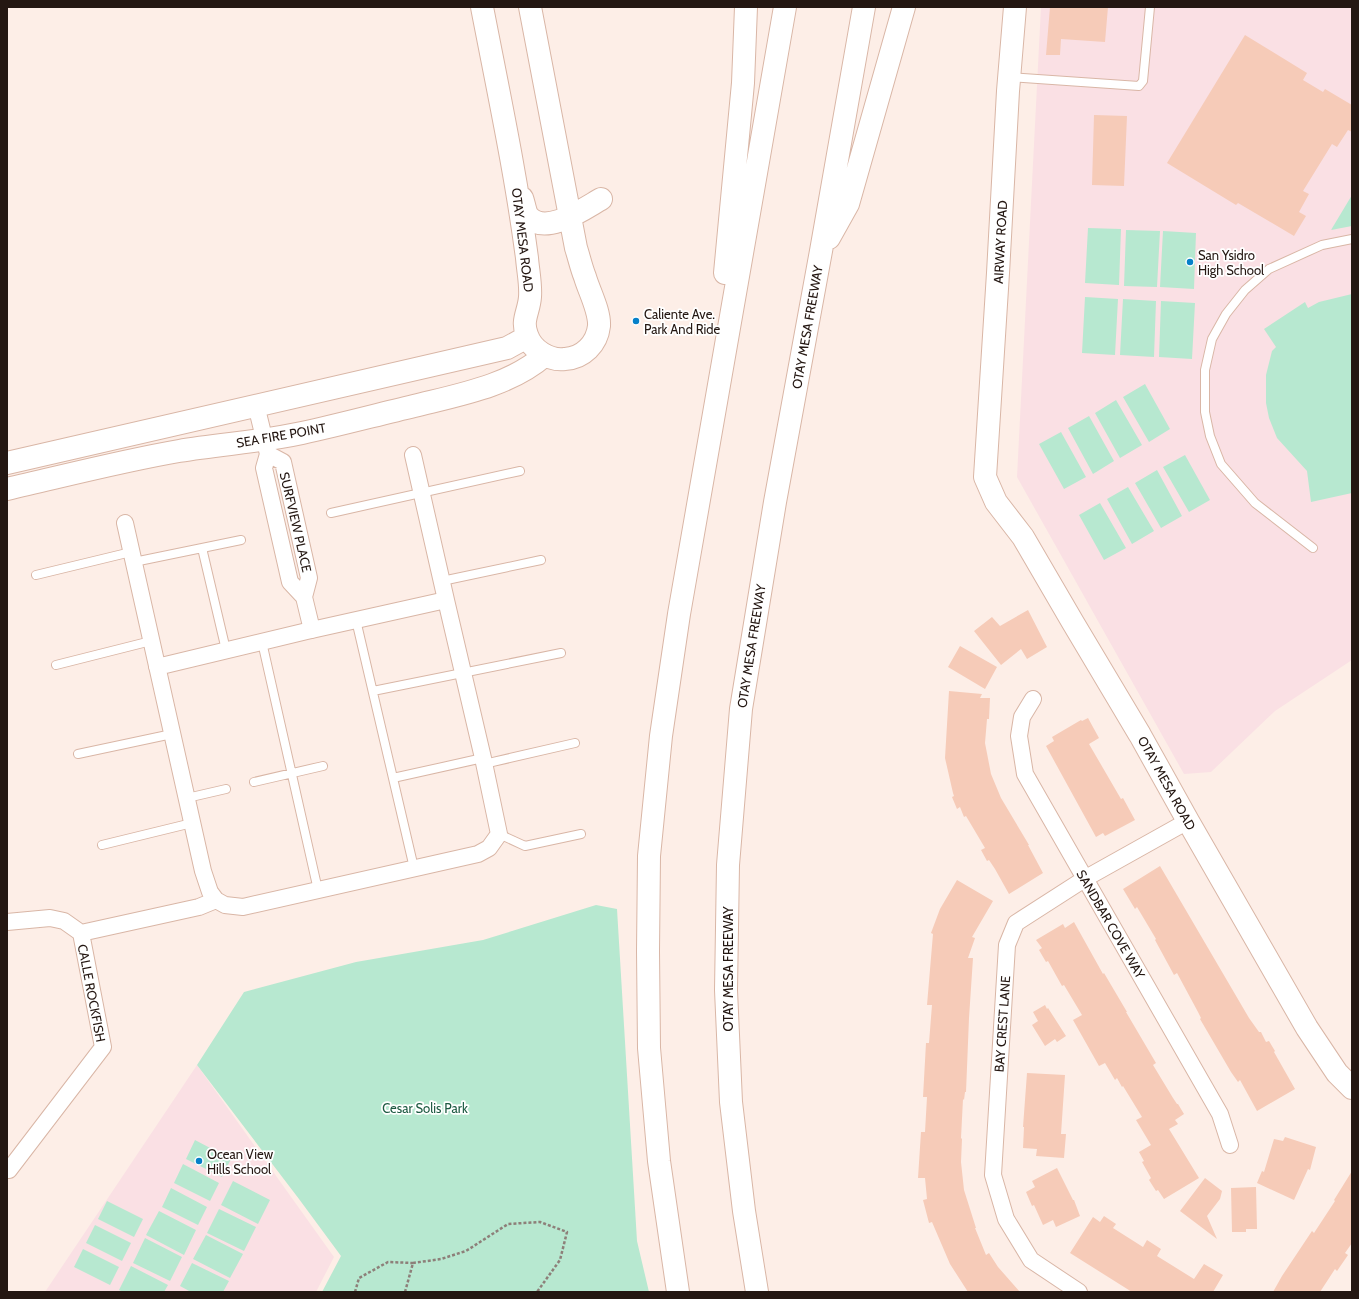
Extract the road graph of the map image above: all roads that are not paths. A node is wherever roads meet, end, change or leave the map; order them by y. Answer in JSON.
{"nodes":[{"id":1,"x":482,"y":7,"type":"edge"},
{"id":2,"x":530,"y":7,"type":"edge"},
{"id":3,"x":746,"y":7,"type":"edge"},
{"id":4,"x":784,"y":7,"type":"edge"},
{"id":5,"x":864,"y":7,"type":"edge"},
{"id":6,"x":904,"y":7,"type":"edge"},
{"id":7,"x":1016,"y":7,"type":"edge"},
{"id":8,"x":1150,"y":7,"type":"edge"},
{"id":9,"x":1009,"y":77,"type":"junction"},
{"id":10,"x":514,"y":170,"type":"junction"},
{"id":11,"x":564,"y":186,"type":"junction"},
{"id":12,"x":570,"y":217,"type":"junction"},
{"id":13,"x":1352,"y":239,"type":"edge"},
{"id":14,"x":821,"y":251,"type":"junction"},
{"id":15,"x":527,"y":337,"type":"junction"},
{"id":16,"x":545,"y":355,"type":"junction"},
{"id":17,"x":256,"y":405,"type":"junction"},
{"id":18,"x":709,"y":441,"type":"junction"},
{"id":19,"x":266,"y":447,"type":"junction"},
{"id":20,"x":413,"y":455,"type":"dead end"},
{"id":21,"x":7,"y":463,"type":"edge"},
{"id":22,"x":520,"y":471,"type":"dead end"},
{"id":23,"x":985,"y":477,"type":"joint"},
{"id":24,"x":7,"y":489,"type":"edge"},
{"id":25,"x":422,"y":492,"type":"junction"},
{"id":26,"x":331,"y":513,"type":"dead end"},
{"id":27,"x":125,"y":523,"type":"dead end"},
{"id":28,"x":241,"y":540,"type":"dead end"},
{"id":29,"x":202,"y":548,"type":"junction"},
{"id":30,"x":1313,"y":548,"type":"dead end"},
{"id":31,"x":132,"y":557,"type":"junction"},
{"id":32,"x":541,"y":560,"type":"dead end"},
{"id":33,"x":36,"y":575,"type":"dead end"},
{"id":34,"x":442,"y":581,"type":"junction"},
{"id":35,"x":446,"y":600,"type":"junction"},
{"id":36,"x":356,"y":620,"type":"junction"},
{"id":37,"x":312,"y":630,"type":"junction"},
{"id":38,"x":151,"y":641,"type":"junction"},
{"id":39,"x":262,"y":642,"type":"junction"},
{"id":40,"x":226,"y":650,"type":"junction"},
{"id":41,"x":561,"y":653,"type":"dead end"},
{"id":42,"x":56,"y":665,"type":"dead end"},
{"id":43,"x":157,"y":668,"type":"junction"},
{"id":44,"x":464,"y":673,"type":"junction"},
{"id":45,"x":373,"y":691,"type":"junction"},
{"id":46,"x":1033,"y":699,"type":"dead end"},
{"id":47,"x":172,"y":734,"type":"junction"},
{"id":48,"x":575,"y":743,"type":"dead end"},
{"id":49,"x":78,"y":754,"type":"dead end"},
{"id":50,"x":483,"y":761,"type":"junction"},
{"id":51,"x":323,"y":766,"type":"dead end"},
{"id":52,"x":292,"y":773,"type":"junction"},
{"id":53,"x":393,"y":778,"type":"junction"},
{"id":54,"x":254,"y":782,"type":"dead end"},
{"id":55,"x":226,"y":789,"type":"dead end"},
{"id":56,"x":187,"y":798,"type":"junction"},
{"id":57,"x":192,"y":822,"type":"junction"},
{"id":58,"x":1188,"y":822,"type":"junction"},
{"id":59,"x":499,"y":834,"type":"junction"},
{"id":60,"x":581,"y":834,"type":"dead end"},
{"id":61,"x":102,"y":845,"type":"dead end"},
{"id":62,"x":414,"y":868,"type":"junction"},
{"id":63,"x":1086,"y":878,"type":"junction"},
{"id":64,"x":318,"y":890,"type":"junction"},
{"id":65,"x":216,"y":900,"type":"junction"},
{"id":66,"x":7,"y":922,"type":"edge"},
{"id":67,"x":81,"y":933,"type":"junction"},
{"id":68,"x":1352,"y":1088,"type":"edge"},
{"id":69,"x":1230,"y":1145,"type":"dead end"},
{"id":70,"x":7,"y":1170,"type":"edge"},
{"id":71,"x":678,"y":1292,"type":"edge"},
{"id":72,"x":757,"y":1292,"type":"edge"},
{"id":73,"x":1079,"y":1292,"type":"edge"}],
"edges":[{"from":1,"to":10,"type":"main road","name":"OTAY MESA ROAD"},
{"from":2,"to":11,"type":"main road"},
{"from":3,"to":18,"type":"main road"},
{"from":4,"to":18,"type":"main road"},
{"from":5,"to":14,"type":"main road","name":"OTAY MESA FREEWAY"},
{"from":6,"to":14,"type":"main road"},
{"from":7,"to":9,"type":"main road","name":"AIRWAY ROAD"},
{"from":8,"to":9,"type":"lane"},
{"from":9,"to":23,"type":"main road","name":"AIRWAY ROAD"},
{"from":10,"to":12,"type":"main road"},
{"from":10,"to":15,"type":"main road","name":"OTAY MESA ROAD"},
{"from":11,"to":12,"type":"main road"},
{"from":11,"to":12,"type":"main road"},
{"from":12,"to":16,"type":"main road"},
{"from":13,"to":30,"type":"lane"},
{"from":14,"to":72,"type":"main road","name":"OTAY MESA FREEWAY"},
{"from":15,"to":16,"type":"main road"},
{"from":15,"to":17,"type":"main road"},
{"from":16,"to":19,"type":"main road","name":"SEA FIRE POINT"},
{"from":17,"to":19,"type":"street","name":"SURFVIEW PLACE"},
{"from":17,"to":21,"type":"main road"},
{"from":18,"to":71,"type":"main road"},
{"from":19,"to":24,"type":"main road","name":"SEA FIRE POINT"},
{"from":19,"to":37,"type":"street","name":"SURFVIEW PLACE"},
{"from":20,"to":25,"type":"street"},
{"from":22,"to":25,"type":"lane"},
{"from":23,"to":58,"type":"main road","name":"OTAY MESA ROAD"},
{"from":25,"to":26,"type":"lane"},
{"from":25,"to":34,"type":"street"},
{"from":27,"to":31,"type":"street"},
{"from":28,"to":29,"type":"lane"},
{"from":29,"to":31,"type":"lane"},
{"from":29,"to":40,"type":"lane"},
{"from":31,"to":33,"type":"lane"},
{"from":31,"to":38,"type":"street"},
{"from":32,"to":34,"type":"lane"},
{"from":34,"to":35,"type":"street"},
{"from":35,"to":36,"type":"street"},
{"from":35,"to":44,"type":"street"},
{"from":36,"to":37,"type":"street"},
{"from":36,"to":45,"type":"lane"},
{"from":37,"to":39,"type":"street"},
{"from":38,"to":42,"type":"lane"},
{"from":38,"to":43,"type":"street"},
{"from":39,"to":40,"type":"street"},
{"from":39,"to":52,"type":"lane"},
{"from":40,"to":43,"type":"street"},
{"from":41,"to":44,"type":"lane"},
{"from":43,"to":47,"type":"street"},
{"from":44,"to":45,"type":"lane"},
{"from":44,"to":50,"type":"street"},
{"from":45,"to":53,"type":"lane"},
{"from":46,"to":63,"type":"street","name":"SANDBAR COVE WAY"},
{"from":47,"to":49,"type":"lane"},
{"from":47,"to":56,"type":"street"},
{"from":48,"to":50,"type":"lane"},
{"from":50,"to":53,"type":"lane"},
{"from":50,"to":59,"type":"street"},
{"from":51,"to":52,"type":"lane"},
{"from":52,"to":54,"type":"lane"},
{"from":52,"to":64,"type":"lane"},
{"from":53,"to":62,"type":"lane"},
{"from":55,"to":56,"type":"lane"},
{"from":56,"to":57,"type":"street"},
{"from":57,"to":61,"type":"lane"},
{"from":57,"to":65,"type":"street"},
{"from":58,"to":63,"type":"street","name":"BAY CREST LANE"},
{"from":58,"to":68,"type":"main road","name":"OTAY MESA ROAD"},
{"from":59,"to":60,"type":"lane"},
{"from":59,"to":62,"type":"street"},
{"from":62,"to":64,"type":"street"},
{"from":63,"to":69,"type":"street","name":"SANDBAR COVE WAY"},
{"from":63,"to":73,"type":"street","name":"BAY CREST LANE"},
{"from":64,"to":65,"type":"street"},
{"from":65,"to":67,"type":"street"},
{"from":66,"to":67,"type":"street","name":"CALLE ROCKFISH"},
{"from":67,"to":70,"type":"street","name":"CALLE ROCKFISH"}]}
